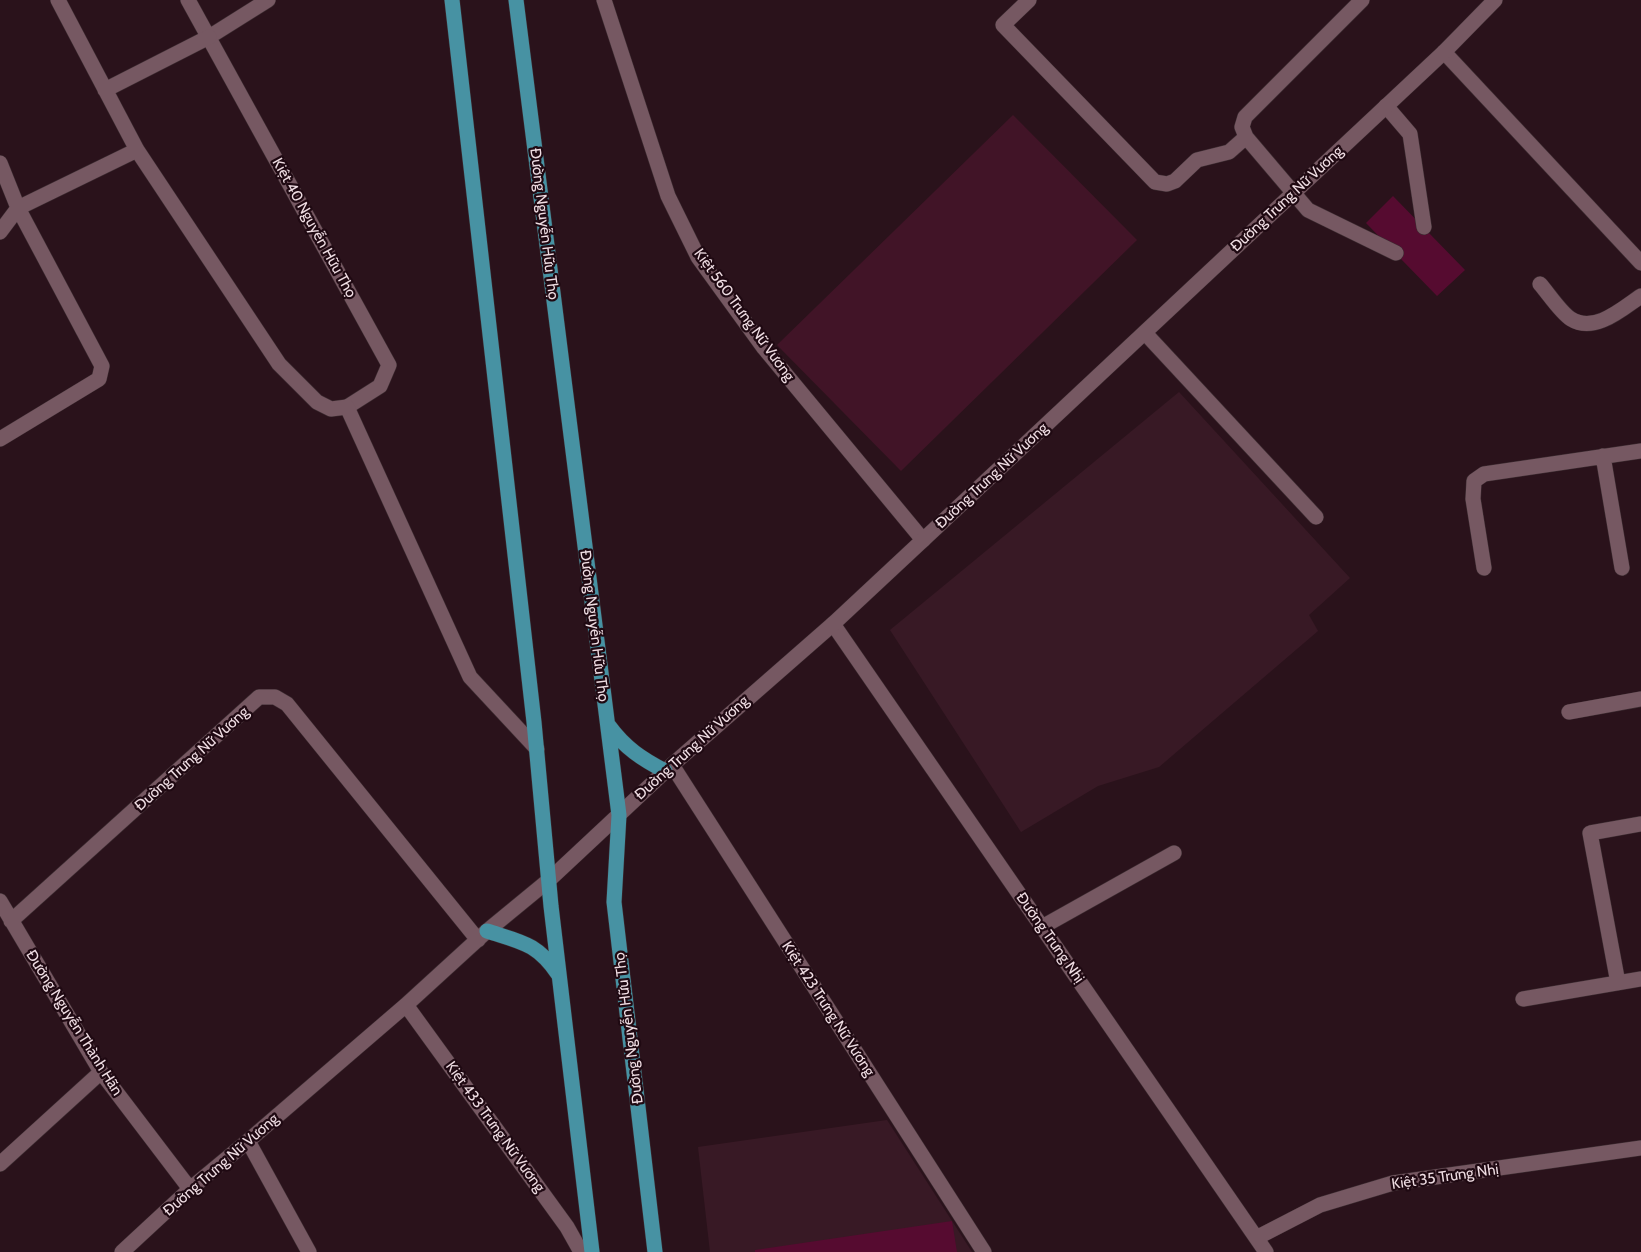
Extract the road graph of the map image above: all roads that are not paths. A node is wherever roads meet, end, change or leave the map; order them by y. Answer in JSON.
{"nodes":[{"id":1,"x":58,"y":0,"type":"edge"},
{"id":2,"x":188,"y":0,"type":"edge"},
{"id":3,"x":268,"y":0,"type":"edge"},
{"id":4,"x":452,"y":0,"type":"edge"},
{"id":5,"x":516,"y":0,"type":"edge"},
{"id":6,"x":604,"y":0,"type":"edge"},
{"id":7,"x":1029,"y":0,"type":"edge"},
{"id":8,"x":1362,"y":0,"type":"edge"},
{"id":9,"x":1496,"y":0,"type":"edge"},
{"id":10,"x":209,"y":37,"type":"junction"},
{"id":11,"x":1444,"y":52,"type":"junction"},
{"id":12,"x":105,"y":90,"type":"junction"},
{"id":13,"x":1386,"y":106,"type":"junction"},
{"id":14,"x":1246,"y":137,"type":"junction"},
{"id":15,"x":137,"y":150,"type":"junction"},
{"id":16,"x":0,"y":163,"type":"edge"},
{"id":17,"x":1293,"y":194,"type":"junction"},
{"id":18,"x":18,"y":208,"type":"junction"},
{"id":19,"x":1424,"y":227,"type":"dead end"},
{"id":20,"x":0,"y":232,"type":"edge"},
{"id":21,"x":1396,"y":253,"type":"dead end"},
{"id":22,"x":1641,"y":263,"type":"edge"},
{"id":23,"x":1540,"y":284,"type":"dead end"},
{"id":24,"x":1641,"y":296,"type":"edge"},
{"id":25,"x":1144,"y":333,"type":"junction"},
{"id":26,"x":347,"y":407,"type":"junction"},
{"id":27,"x":0,"y":439,"type":"edge"},
{"id":28,"x":1641,"y":450,"type":"edge"},
{"id":29,"x":1603,"y":456,"type":"junction"},
{"id":30,"x":1316,"y":517,"type":"dead end"},
{"id":31,"x":923,"y":540,"type":"junction"},
{"id":32,"x":1484,"y":568,"type":"dead end"},
{"id":33,"x":1622,"y":568,"type":"dead end"},
{"id":34,"x":833,"y":624,"type":"junction"},
{"id":35,"x":1641,"y":699,"type":"edge"},
{"id":36,"x":1569,"y":712,"type":"dead end"},
{"id":37,"x":607,"y":723,"type":"junction"},
{"id":38,"x":537,"y":749,"type":"junction"},
{"id":39,"x":669,"y":768,"type":"junction"},
{"id":40,"x":619,"y":815,"type":"junction"},
{"id":41,"x":1641,"y":824,"type":"edge"},
{"id":42,"x":1174,"y":853,"type":"dead end"},
{"id":43,"x":549,"y":880,"type":"junction"},
{"id":44,"x":0,"y":901,"type":"edge"},
{"id":45,"x":11,"y":921,"type":"junction"},
{"id":46,"x":1042,"y":927,"type":"junction"},
{"id":47,"x":483,"y":935,"type":"junction"},
{"id":48,"x":561,"y":978,"type":"junction"},
{"id":49,"x":1641,"y":979,"type":"edge"},
{"id":50,"x":1618,"y":983,"type":"junction"},
{"id":51,"x":1523,"y":999,"type":"dead end"},
{"id":52,"x":406,"y":1005,"type":"junction"},
{"id":53,"x":101,"y":1072,"type":"junction"},
{"id":54,"x":248,"y":1141,"type":"junction"},
{"id":55,"x":1641,"y":1148,"type":"edge"},
{"id":56,"x":0,"y":1164,"type":"edge"},
{"id":57,"x":190,"y":1189,"type":"junction"},
{"id":58,"x":1258,"y":1237,"type":"junction"},
{"id":59,"x":132,"y":1249,"type":"edge"},
{"id":60,"x":309,"y":1252,"type":"edge"},
{"id":61,"x":581,"y":1252,"type":"edge"},
{"id":62,"x":592,"y":1252,"type":"edge"},
{"id":63,"x":655,"y":1252,"type":"edge"},
{"id":64,"x":984,"y":1252,"type":"edge"},
{"id":65,"x":1266,"y":1252,"type":"edge"}],
"edges":[{"from":1,"to":12,"type":"street"},
{"from":2,"to":10,"type":"street","name":"Kiệt 40 Nguyễn Hữu Thọ"},
{"from":3,"to":10,"type":"street"},
{"from":4,"to":38,"type":"main road"},
{"from":5,"to":37,"type":"main road","name":"Đường Nguyễn Hữu Thọ"},
{"from":6,"to":31,"type":"street","name":"Kiệt 560 Trưng Nữ Vương"},
{"from":7,"to":14,"type":"street"},
{"from":8,"to":14,"type":"street"},
{"from":9,"to":11,"type":"street","name":"Đường Trưng Nữ Vương"},
{"from":10,"to":12,"type":"street"},
{"from":10,"to":26,"type":"street","name":"Kiệt 40 Nguyễn Hữu Thọ"},
{"from":11,"to":13,"type":"street","name":"Đường Trưng Nữ Vương"},
{"from":11,"to":22,"type":"street"},
{"from":12,"to":15,"type":"street"},
{"from":13,"to":17,"type":"street","name":"Đường Trưng Nữ Vương"},
{"from":13,"to":19,"type":"street"},
{"from":14,"to":17,"type":"street"},
{"from":15,"to":18,"type":"street"},
{"from":15,"to":26,"type":"street"},
{"from":16,"to":18,"type":"street"},
{"from":17,"to":21,"type":"street"},
{"from":17,"to":25,"type":"street","name":"Đường Trưng Nữ Vương"},
{"from":18,"to":20,"type":"street"},
{"from":18,"to":27,"type":"street"},
{"from":23,"to":24,"type":"street"},
{"from":25,"to":30,"type":"street"},
{"from":25,"to":31,"type":"street","name":"Đường Trưng Nữ Vương"},
{"from":26,"to":38,"type":"street"},
{"from":28,"to":29,"type":"street"},
{"from":29,"to":32,"type":"street"},
{"from":29,"to":33,"type":"street"},
{"from":31,"to":34,"type":"street","name":"Đường Trưng Nữ Vương"},
{"from":34,"to":39,"type":"street","name":"Đường Trưng Nữ Vương"},
{"from":34,"to":46,"type":"street","name":"Đường Trưng Nhị"},
{"from":35,"to":36,"type":"street"},
{"from":37,"to":39,"type":"main road"},
{"from":37,"to":40,"type":"main road","name":"Đường Nguyễn Hữu Thọ"},
{"from":38,"to":43,"type":"main road"},
{"from":39,"to":40,"type":"street","name":"Đường Trưng Nữ Vương"},
{"from":39,"to":64,"type":"street","name":"Kiệt 423 Trưng Nữ Vương"},
{"from":40,"to":43,"type":"street","name":"Đường Trưng Nữ Vương"},
{"from":40,"to":63,"type":"main road","name":"Đường Nguyễn Hữu Thọ"},
{"from":41,"to":50,"type":"street"},
{"from":42,"to":46,"type":"street"},
{"from":43,"to":47,"type":"street","name":"Đường Trưng Nữ Vương"},
{"from":43,"to":48,"type":"main road"},
{"from":44,"to":45,"type":"street","name":"Đường Nguyễn Thành Hãn"},
{"from":45,"to":47,"type":"street","name":"Đường Trưng Nữ Vương"},
{"from":45,"to":53,"type":"street","name":"Đường Nguyễn Thành Hãn"},
{"from":46,"to":58,"type":"street","name":"Đường Trưng Nhị"},
{"from":47,"to":48,"type":"main road"},
{"from":47,"to":52,"type":"street","name":"Đường Trưng Nữ Vương"},
{"from":48,"to":62,"type":"main road"},
{"from":49,"to":50,"type":"street"},
{"from":50,"to":51,"type":"street"},
{"from":52,"to":54,"type":"street","name":"Đường Trưng Nữ Vương"},
{"from":52,"to":61,"type":"street","name":"Kiệt 433 Trưng Nữ Vương"},
{"from":53,"to":56,"type":"street"},
{"from":53,"to":57,"type":"street","name":"Đường Nguyễn Thành Hãn"},
{"from":54,"to":57,"type":"street","name":"Đường Trưng Nữ Vương"},
{"from":54,"to":60,"type":"street"},
{"from":55,"to":58,"type":"street","name":"Kiệt 35 Trưng Nhị"},
{"from":57,"to":59,"type":"street","name":"Đường Trưng Nữ Vương"},
{"from":58,"to":65,"type":"street","name":"Đường Trưng Nhị"}]}
